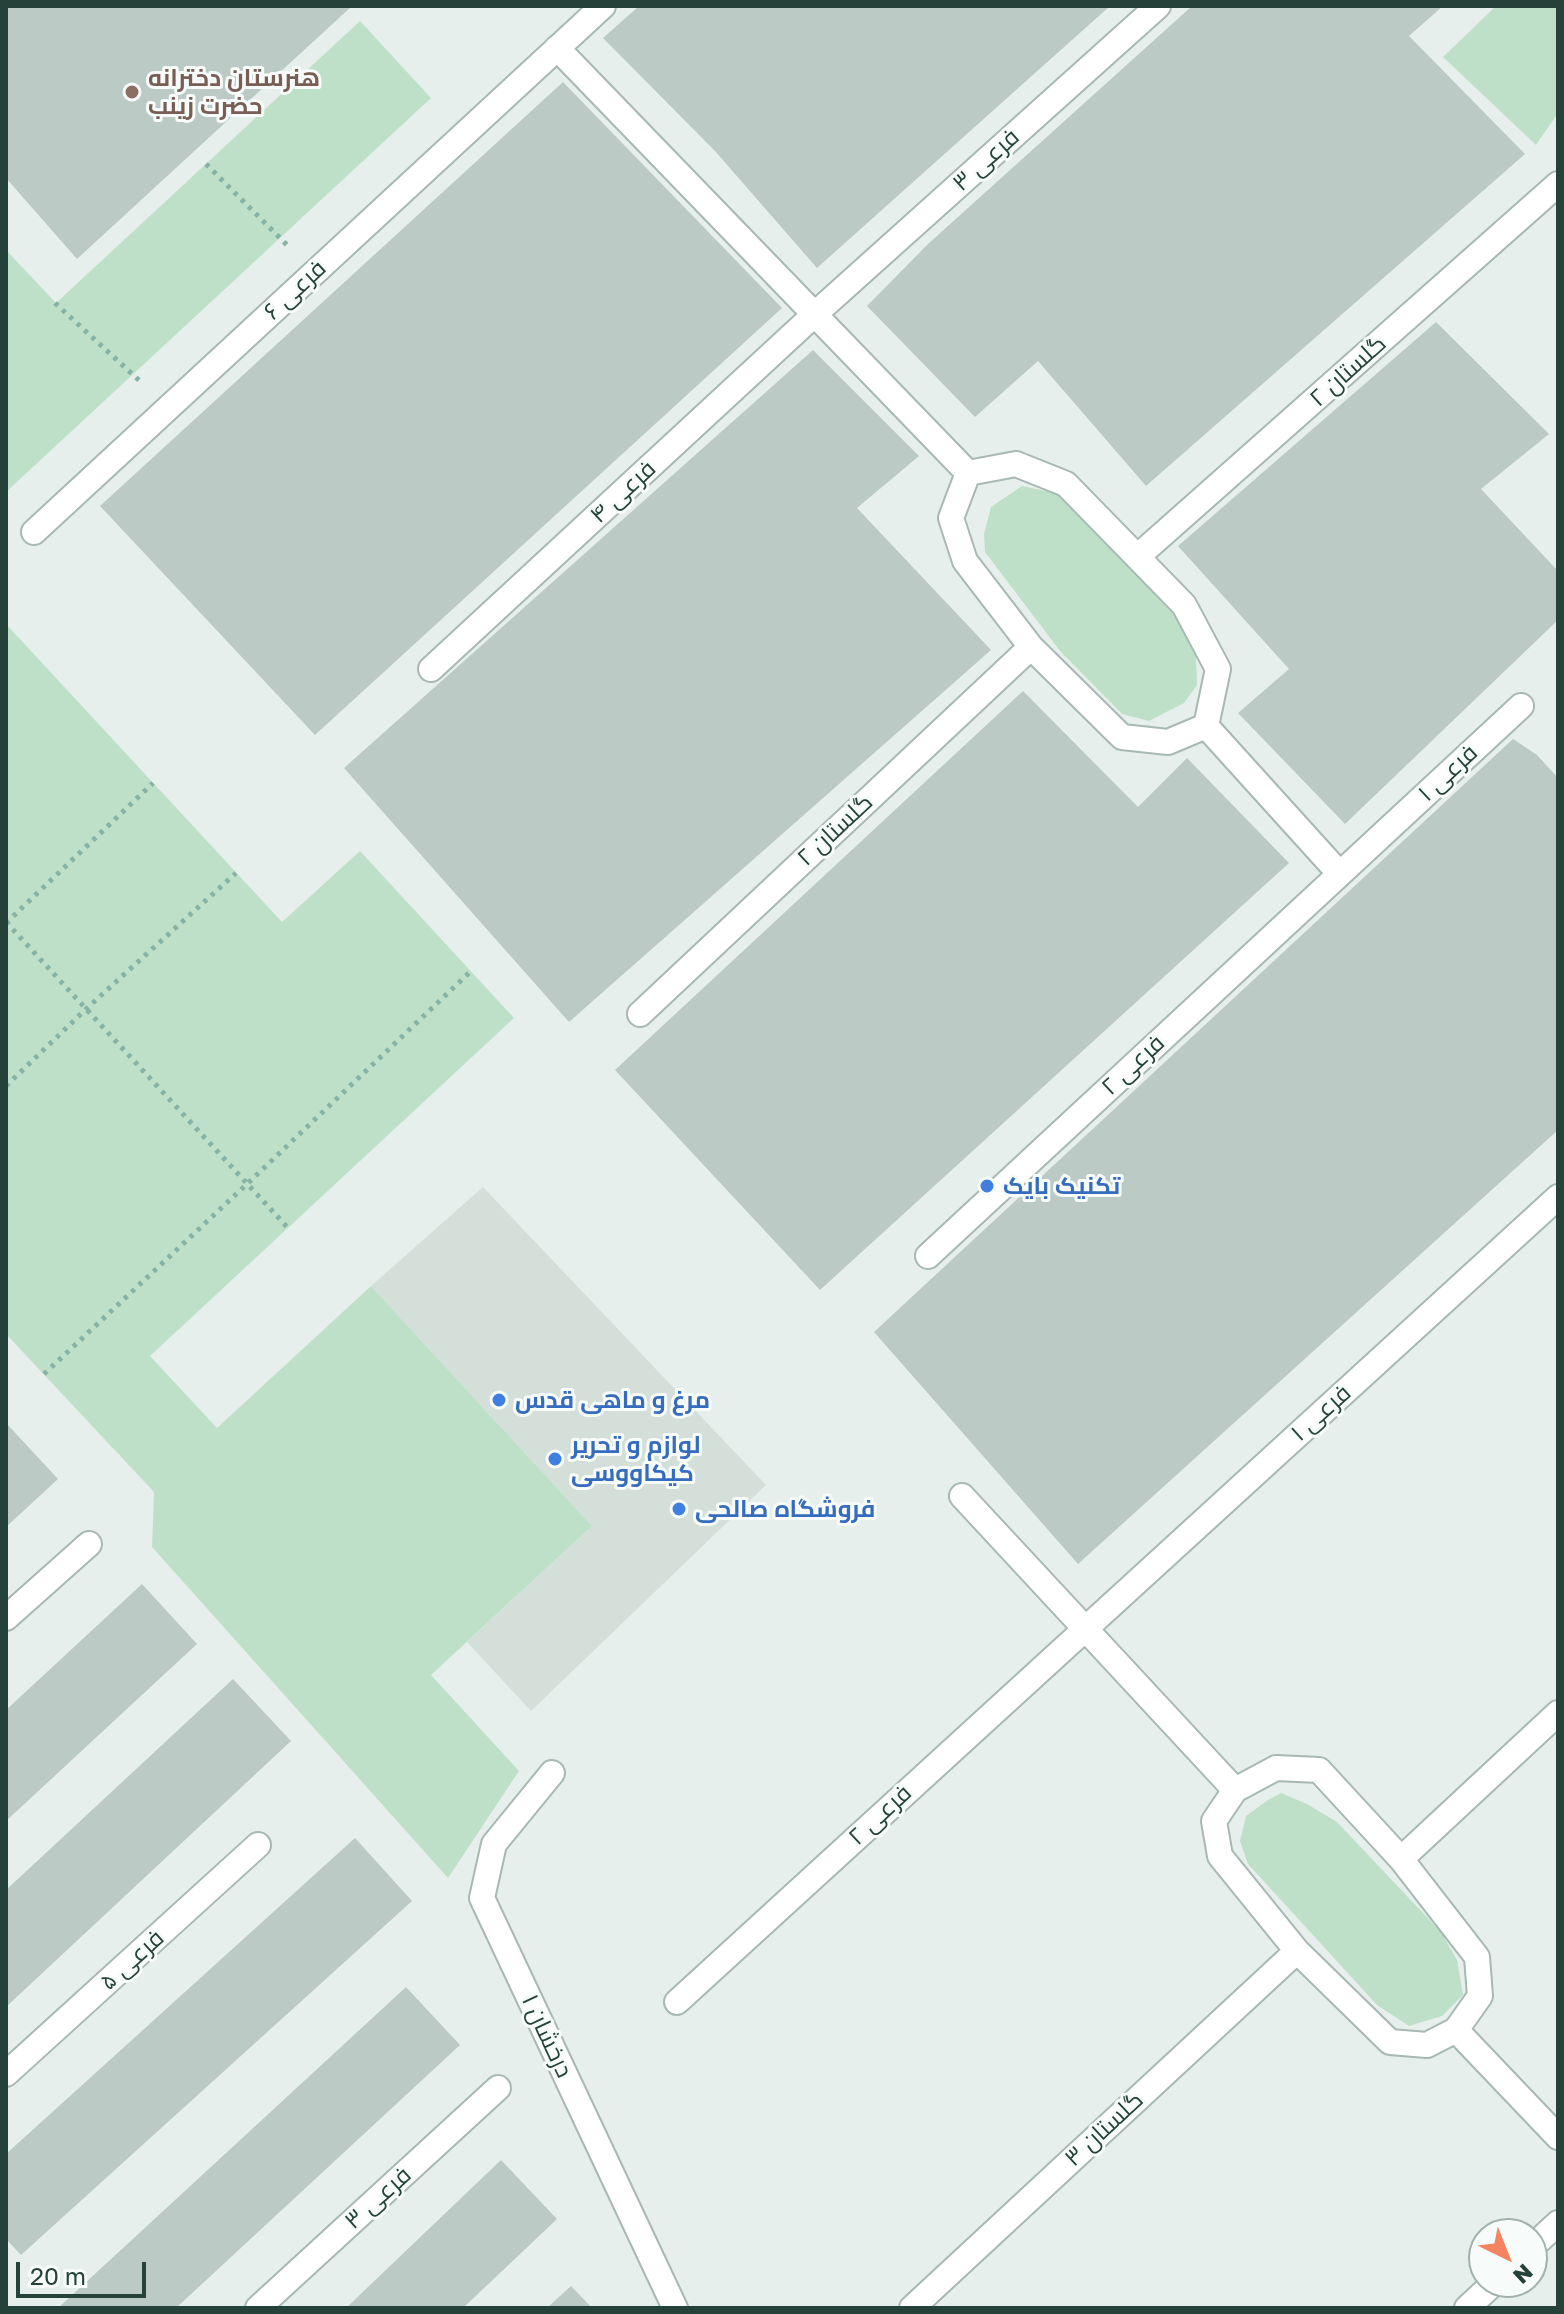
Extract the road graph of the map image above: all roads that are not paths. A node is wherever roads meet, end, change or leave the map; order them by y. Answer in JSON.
{"nodes":[{"id":1,"x":603,"y":6,"type":"edge"},
{"id":2,"x":1158,"y":6,"type":"edge"},
{"id":3,"x":557,"y":48,"type":"junction"},
{"id":4,"x":1558,"y":184,"type":"edge"},
{"id":5,"x":815,"y":314,"type":"junction"},
{"id":6,"x":968,"y":473,"type":"junction"},
{"id":7,"x":34,"y":532,"type":"dead end"},
{"id":8,"x":1137,"y":557,"type":"junction"},
{"id":9,"x":1031,"y":647,"type":"junction"},
{"id":10,"x":431,"y":669,"type":"dead end"},
{"id":11,"x":1521,"y":706,"type":"dead end"},
{"id":12,"x":1206,"y":726,"type":"junction"},
{"id":13,"x":1339,"y":873,"type":"junction"},
{"id":14,"x":640,"y":1014,"type":"dead end"},
{"id":15,"x":1558,"y":1197,"type":"edge"},
{"id":16,"x":928,"y":1256,"type":"dead end"},
{"id":17,"x":962,"y":1496,"type":"dead end"},
{"id":18,"x":89,"y":1544,"type":"dead end"},
{"id":19,"x":6,"y":1618,"type":"edge"},
{"id":20,"x":1084,"y":1628,"type":"junction"},
{"id":21,"x":1558,"y":1713,"type":"edge"},
{"id":22,"x":552,"y":1773,"type":"dead end"},
{"id":23,"x":1235,"y":1790,"type":"junction"},
{"id":24,"x":258,"y":1845,"type":"dead end"},
{"id":25,"x":1401,"y":1859,"type":"junction"},
{"id":26,"x":1297,"y":1951,"type":"junction"},
{"id":27,"x":677,"y":2002,"type":"dead end"},
{"id":28,"x":1456,"y":2030,"type":"junction"},
{"id":29,"x":6,"y":2074,"type":"edge"},
{"id":30,"x":498,"y":2088,"type":"dead end"},
{"id":31,"x":1558,"y":2137,"type":"edge"},
{"id":32,"x":258,"y":2308,"type":"edge"},
{"id":33,"x":675,"y":2308,"type":"edge"},
{"id":34,"x":912,"y":2308,"type":"edge"}],
"edges":[{"from":1,"to":3,"type":"street"},
{"from":2,"to":5,"type":"street","name":"فرعی ۳"},
{"from":3,"to":5,"type":"street"},
{"from":3,"to":7,"type":"street","name":"فرعی ۶"},
{"from":4,"to":8,"type":"street","name":"گلستان ۲"},
{"from":5,"to":6,"type":"street"},
{"from":5,"to":10,"type":"street","name":"فرعی ۴"},
{"from":6,"to":8,"type":"street"},
{"from":6,"to":9,"type":"street"},
{"from":8,"to":12,"type":"street"},
{"from":9,"to":12,"type":"street"},
{"from":9,"to":14,"type":"street","name":"گلستان ۲"},
{"from":11,"to":13,"type":"street","name":"فرعی ۱"},
{"from":12,"to":13,"type":"street"},
{"from":13,"to":16,"type":"street","name":"فرعی ۲"},
{"from":15,"to":20,"type":"street","name":"فرعی ۱"},
{"from":17,"to":20,"type":"street"},
{"from":18,"to":19,"type":"street"},
{"from":20,"to":23,"type":"street"},
{"from":20,"to":27,"type":"street","name":"فرعی ۲"},
{"from":21,"to":25,"type":"street"},
{"from":22,"to":33,"type":"street","name":"درخشان ۱"},
{"from":23,"to":25,"type":"street"},
{"from":23,"to":26,"type":"street"},
{"from":24,"to":29,"type":"street","name":"فرعی ۵"},
{"from":25,"to":28,"type":"street"},
{"from":26,"to":28,"type":"street"},
{"from":26,"to":34,"type":"street","name":"گلستان ۳"},
{"from":28,"to":31,"type":"street"},
{"from":30,"to":32,"type":"street","name":"فرعی ۳"}]}
